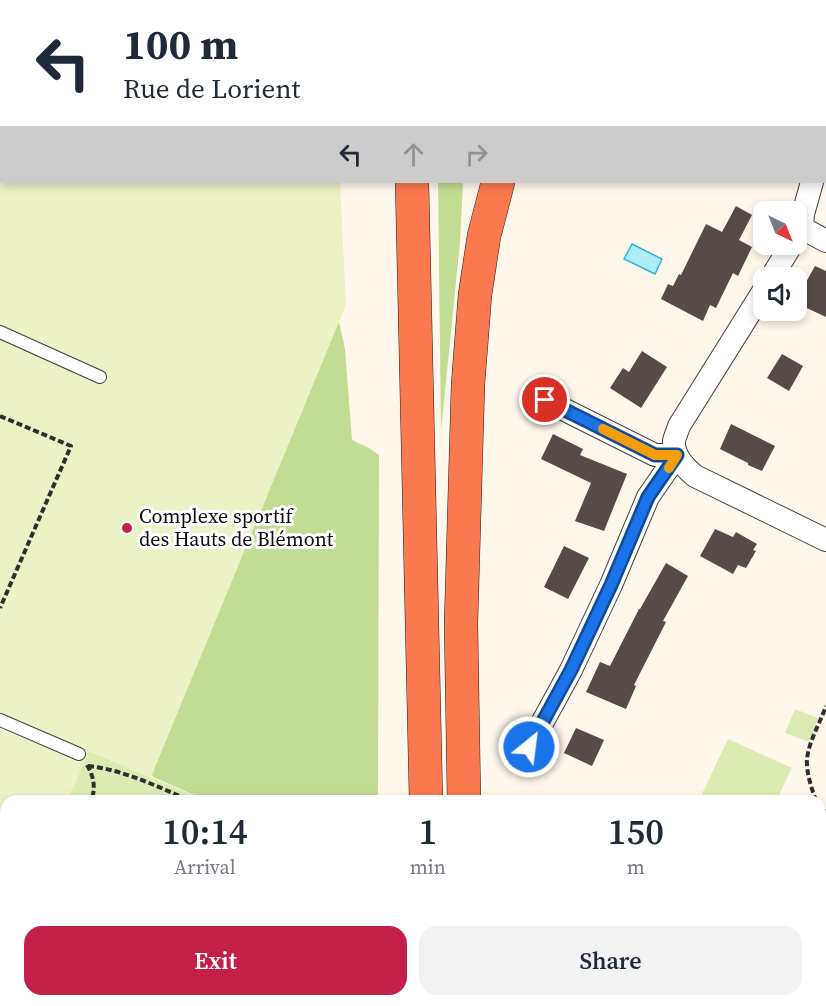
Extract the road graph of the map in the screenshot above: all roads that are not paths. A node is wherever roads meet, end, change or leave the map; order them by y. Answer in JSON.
{"nodes":[{"id":1,"x":412,"y":183,"type":"edge"},
{"id":2,"x":498,"y":183,"type":"edge"},
{"id":3,"x":812,"y":183,"type":"edge"},
{"id":4,"x":807,"y":201,"type":"edge"},
{"id":5,"x":807,"y":238,"type":"edge"},
{"id":6,"x":826,"y":241,"type":"edge"},
{"id":7,"x":753,"y":308,"type":"edge"},
{"id":8,"x":0,"y":332,"type":"edge"},
{"id":9,"x":100,"y":376,"type":"dead end"},
{"id":10,"x":545,"y":400,"type":"dead end"},
{"id":11,"x":677,"y":455,"type":"junction"},
{"id":12,"x":826,"y":540,"type":"edge"},
{"id":13,"x":0,"y":720,"type":"edge"},
{"id":14,"x":529,"y":747,"type":"dead end"},
{"id":15,"x":79,"y":754,"type":"dead end"},
{"id":16,"x":426,"y":795,"type":"edge"},
{"id":17,"x":464,"y":795,"type":"edge"}],
"edges":[{"from":1,"to":16,"type":"highway"},
{"from":2,"to":17,"type":"highway"},
{"from":3,"to":4,"type":"street"},
{"from":5,"to":6,"type":"street"},
{"from":7,"to":11,"type":"street"},
{"from":8,"to":9,"type":"lane"},
{"from":10,"to":11,"type":"street"},
{"from":11,"to":12,"type":"street"},
{"from":11,"to":14,"type":"street"},
{"from":13,"to":15,"type":"lane"}]}
